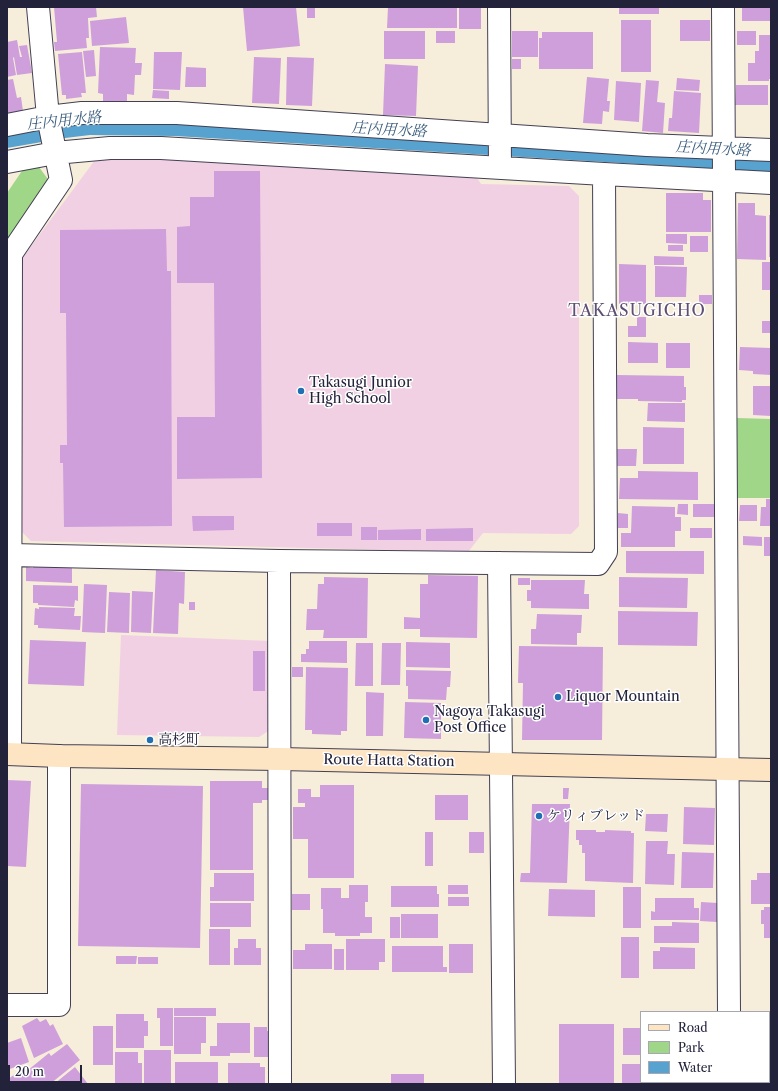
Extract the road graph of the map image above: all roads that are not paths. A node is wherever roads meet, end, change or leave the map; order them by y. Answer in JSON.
{"nodes":[{"id":1,"x":38,"y":7,"type":"edge"},
{"id":2,"x":499,"y":7,"type":"edge"},
{"id":3,"x":723,"y":7,"type":"edge"},
{"id":4,"x":7,"y":125,"type":"edge"},
{"id":5,"x":52,"y":135,"type":"junction"},
{"id":6,"x":499,"y":150,"type":"junction"},
{"id":7,"x":771,"y":150,"type":"edge"},
{"id":8,"x":7,"y":162,"type":"edge"},
{"id":9,"x":724,"y":164,"type":"junction"},
{"id":10,"x":604,"y":174,"type":"junction"},
{"id":11,"x":771,"y":183,"type":"edge"},
{"id":12,"x":10,"y":556,"type":"junction"},
{"id":13,"x":279,"y":560,"type":"junction"},
{"id":14,"x":499,"y":563,"type":"junction"},
{"id":15,"x":9,"y":604,"type":"edge"},
{"id":16,"x":8,"y":754,"type":"edge"},
{"id":17,"x":59,"y":756,"type":"junction"},
{"id":18,"x":280,"y":759,"type":"junction"},
{"id":19,"x":501,"y":764,"type":"junction"},
{"id":20,"x":727,"y":769,"type":"junction"},
{"id":21,"x":771,"y":770,"type":"edge"},
{"id":22,"x":7,"y":1005,"type":"edge"},
{"id":23,"x":729,"y":1011,"type":"edge"},
{"id":24,"x":280,"y":1084,"type":"edge"},
{"id":25,"x":504,"y":1084,"type":"edge"}],
"edges":[{"from":1,"to":5,"type":"street"},
{"from":2,"to":6,"type":"street"},
{"from":3,"to":9,"type":"street"},
{"from":4,"to":5,"type":"street"},
{"from":5,"to":6,"type":"street"},
{"from":5,"to":6,"type":"street"},
{"from":5,"to":8,"type":"street"},
{"from":5,"to":12,"type":"street"},
{"from":6,"to":9,"type":"street"},
{"from":6,"to":10,"type":"street"},
{"from":7,"to":9,"type":"street"},
{"from":9,"to":10,"type":"street"},
{"from":9,"to":11,"type":"street"},
{"from":9,"to":20,"type":"street"},
{"from":10,"to":14,"type":"street"},
{"from":12,"to":13,"type":"street"},
{"from":12,"to":15,"type":"street"},
{"from":13,"to":14,"type":"street"},
{"from":13,"to":18,"type":"street"},
{"from":14,"to":19,"type":"street"},
{"from":15,"to":16,"type":"street"},
{"from":16,"to":17,"type":"main road","name":"Route Hatta Station"},
{"from":17,"to":18,"type":"main road","name":"Route Hatta Station"},
{"from":17,"to":22,"type":"street"},
{"from":18,"to":19,"type":"main road","name":"Route Hatta Station"},
{"from":18,"to":24,"type":"street"},
{"from":19,"to":20,"type":"main road","name":"Route Hatta Station"},
{"from":19,"to":25,"type":"street"},
{"from":20,"to":21,"type":"main road","name":"Route Hatta Station"},
{"from":20,"to":23,"type":"street"}]}
